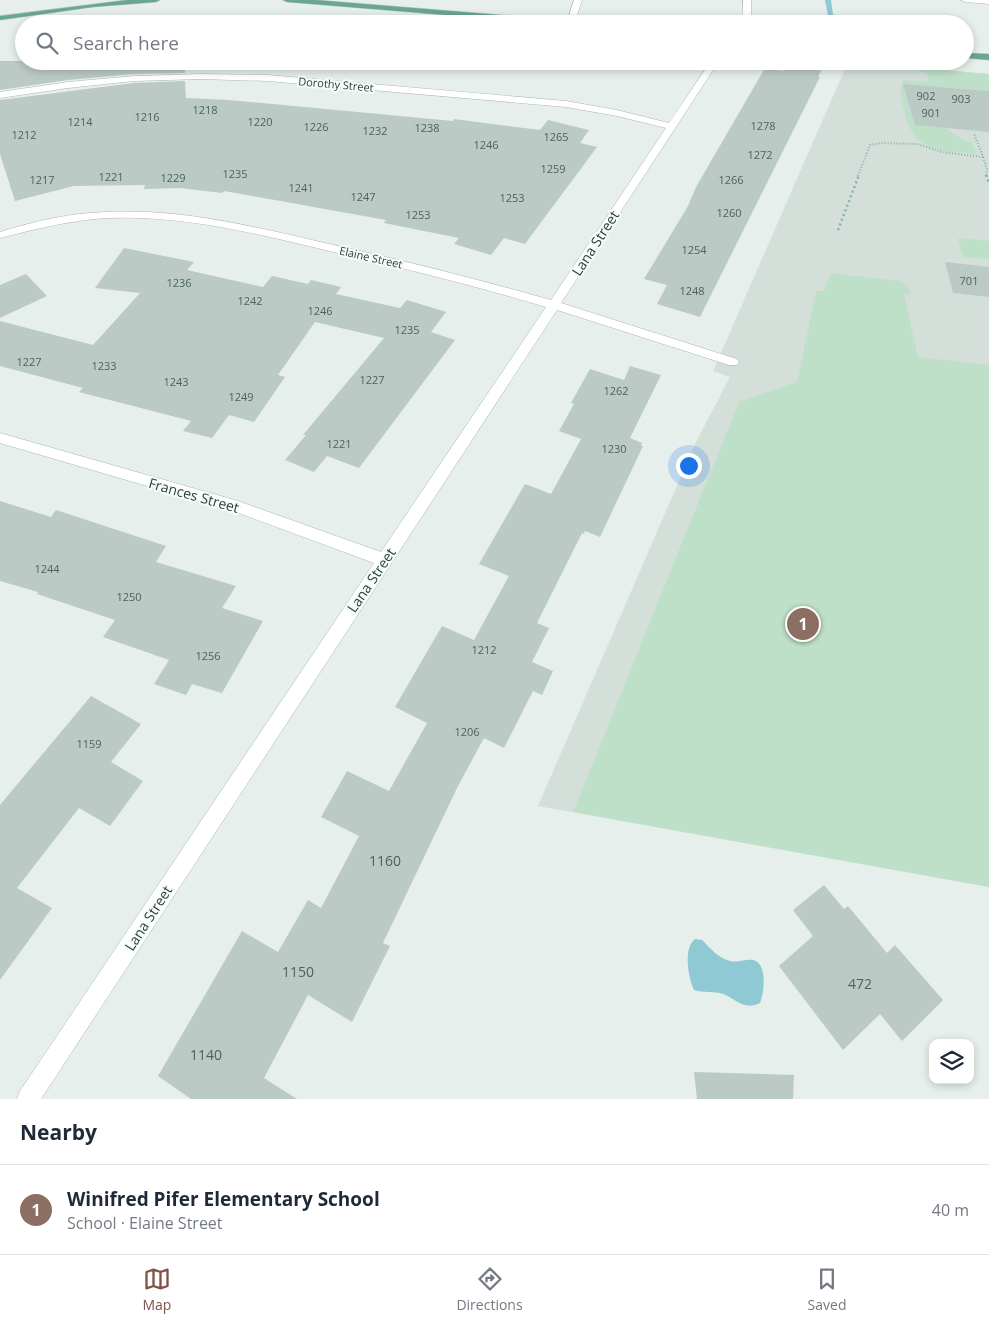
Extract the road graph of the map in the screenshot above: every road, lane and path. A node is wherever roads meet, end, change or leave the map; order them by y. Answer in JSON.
{"nodes":[{"id":1,"x":156,"y":0,"type":"edge"},
{"id":2,"x":287,"y":0,"type":"edge"},
{"id":3,"x":578,"y":0,"type":"edge"},
{"id":4,"x":747,"y":0,"type":"edge"},
{"id":5,"x":965,"y":0,"type":"edge"},
{"id":6,"x":989,"y":2,"type":"edge"},
{"id":7,"x":21,"y":15,"type":"edge"},
{"id":8,"x":481,"y":15,"type":"edge"},
{"id":9,"x":573,"y":15,"type":"edge"},
{"id":10,"x":747,"y":15,"type":"edge"},
{"id":11,"x":15,"y":16,"type":"edge"},
{"id":12,"x":0,"y":18,"type":"edge"},
{"id":13,"x":974,"y":56,"type":"edge"},
{"id":14,"x":989,"y":57,"type":"edge"},
{"id":15,"x":709,"y":70,"type":"edge"},
{"id":16,"x":0,"y":95,"type":"edge"},
{"id":17,"x":671,"y":126,"type":"junction"},
{"id":18,"x":974,"y":134,"type":"dead end"},
{"id":19,"x":982,"y":157,"type":"junction"},
{"id":20,"x":989,"y":182,"type":"edge"},
{"id":21,"x":838,"y":230,"type":"dead end"},
{"id":22,"x":0,"y":235,"type":"edge"},
{"id":23,"x":555,"y":304,"type":"junction"},
{"id":24,"x":733,"y":362,"type":"dead end"},
{"id":25,"x":0,"y":438,"type":"edge"},
{"id":26,"x":385,"y":560,"type":"junction"},
{"id":27,"x":28,"y":1099,"type":"edge"}],
"edges":[{"from":1,"to":7,"type":"main road"},
{"from":2,"to":8,"type":"main road"},
{"from":3,"to":9,"type":"street"},
{"from":4,"to":10,"type":"street"},
{"from":5,"to":6,"type":"street"},
{"from":11,"to":12,"type":"main road"},
{"from":13,"to":14,"type":"main road"},
{"from":15,"to":17,"type":"street","name":"Lana Street"},
{"from":16,"to":17,"type":"street","name":"Dorothy Street"},
{"from":17,"to":23,"type":"street","name":"Lana Street"},
{"from":18,"to":19,"type":"path"},
{"from":19,"to":20,"type":"path"},
{"from":19,"to":21,"type":"path"},
{"from":22,"to":23,"type":"street","name":"Elaine Street"},
{"from":23,"to":24,"type":"street","name":"Elaine Street"},
{"from":23,"to":26,"type":"street","name":"Lana Street"},
{"from":25,"to":26,"type":"street","name":"Frances Street"},
{"from":26,"to":27,"type":"street","name":"Lana Street"}]}
